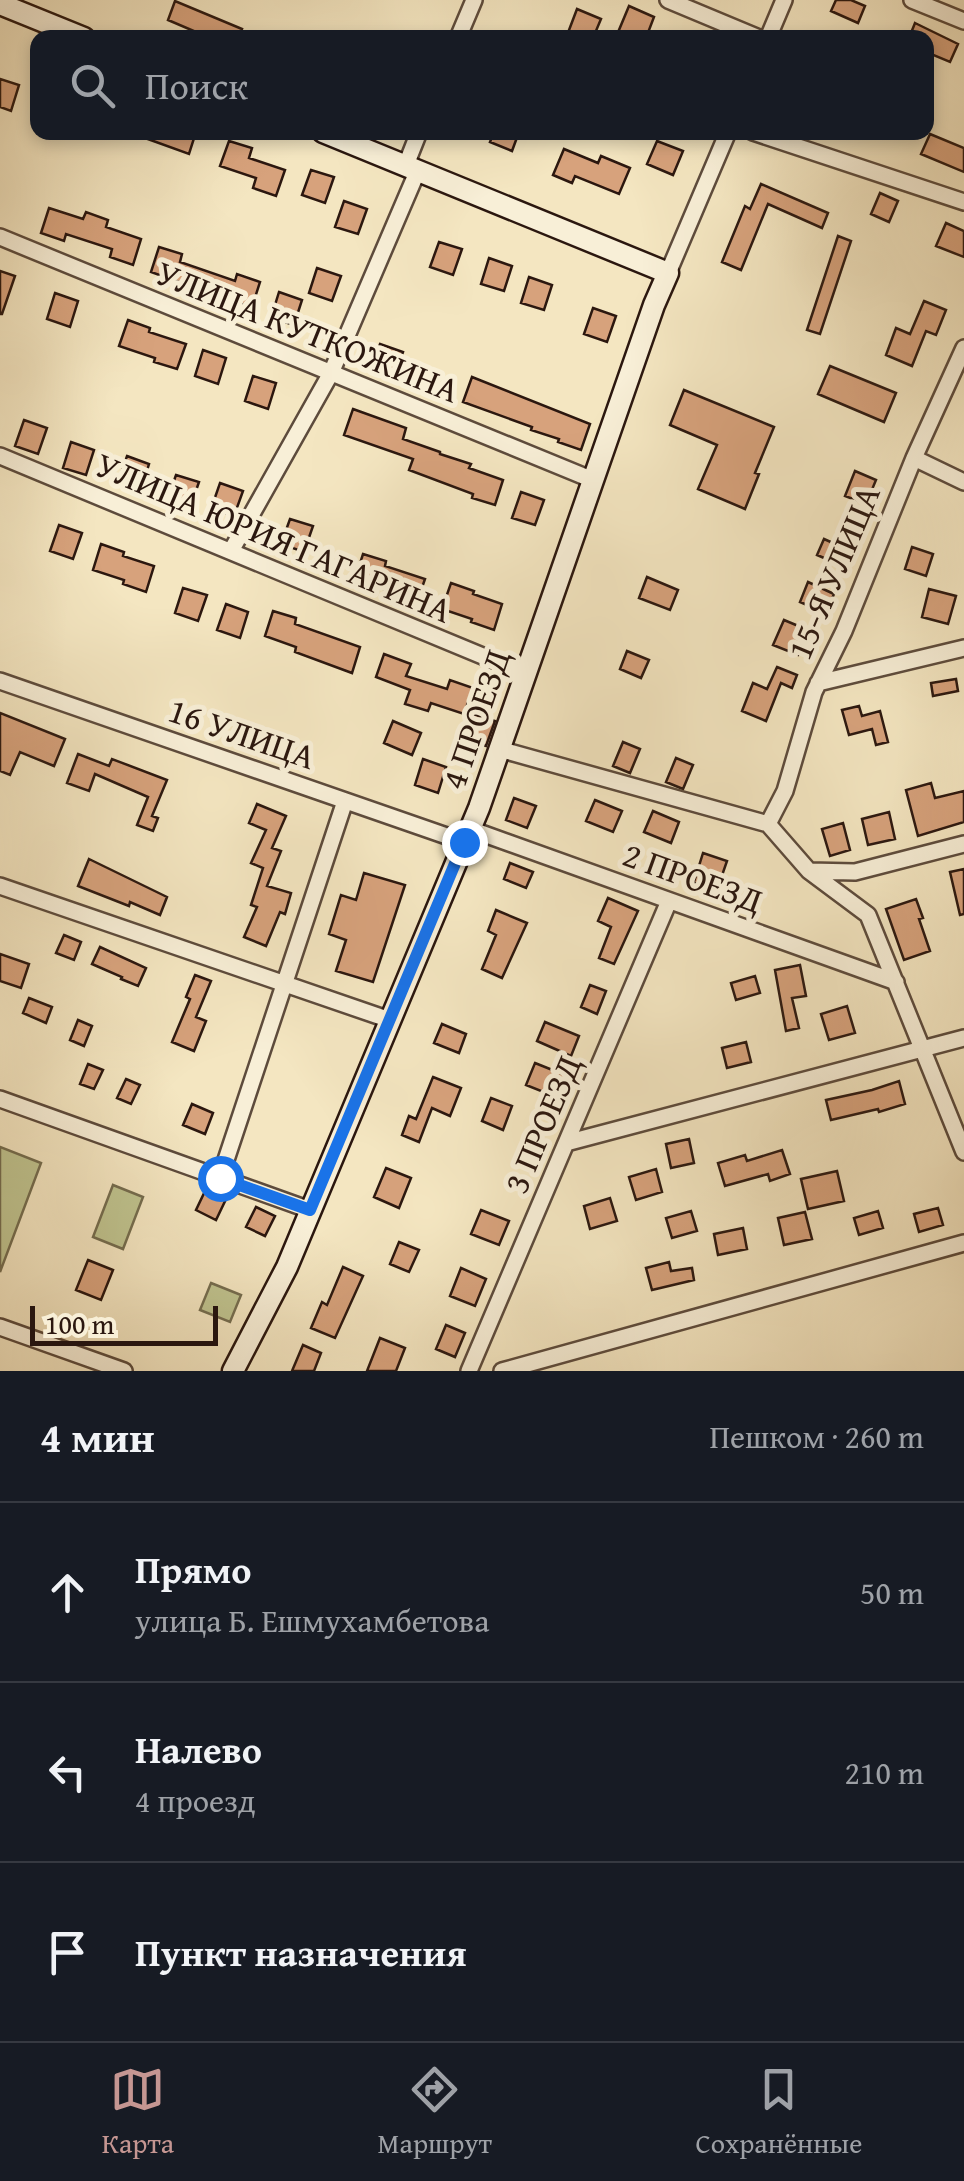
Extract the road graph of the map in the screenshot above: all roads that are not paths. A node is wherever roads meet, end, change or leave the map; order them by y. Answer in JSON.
{"nodes":[{"id":1,"x":474,"y":0,"type":"edge"},
{"id":2,"x":668,"y":0,"type":"edge"},
{"id":3,"x":784,"y":0,"type":"edge"},
{"id":4,"x":912,"y":0,"type":"edge"},
{"id":5,"x":0,"y":4,"type":"edge"},
{"id":6,"x":964,"y":20,"type":"edge"},
{"id":7,"x":64,"y":30,"type":"edge"},
{"id":8,"x":461,"y":30,"type":"edge"},
{"id":9,"x":740,"y":30,"type":"edge"},
{"id":10,"x":771,"y":30,"type":"edge"},
{"id":11,"x":343,"y":140,"type":"edge"},
{"id":12,"x":417,"y":140,"type":"edge"},
{"id":13,"x":725,"y":140,"type":"edge"},
{"id":14,"x":777,"y":140,"type":"edge"},
{"id":15,"x":412,"y":168,"type":"junction"},
{"id":16,"x":964,"y":202,"type":"edge"},
{"id":17,"x":0,"y":237,"type":"edge"},
{"id":18,"x":668,"y":273,"type":"junction"},
{"id":19,"x":964,"y":348,"type":"edge"},
{"id":20,"x":960,"y":366,"type":"edge"},
{"id":21,"x":331,"y":372,"type":"junction"},
{"id":22,"x":0,"y":456,"type":"edge"},
{"id":23,"x":914,"y":458,"type":"junction"},
{"id":24,"x":594,"y":480,"type":"junction"},
{"id":25,"x":964,"y":482,"type":"edge"},
{"id":26,"x":230,"y":552,"type":"junction"},
{"id":27,"x":964,"y":648,"type":"edge"},
{"id":28,"x":526,"y":674,"type":"junction"},
{"id":29,"x":0,"y":681,"type":"edge"},
{"id":30,"x":818,"y":684,"type":"junction"},
{"id":31,"x":500,"y":749,"type":"junction"},
{"id":32,"x":345,"y":801,"type":"junction"},
{"id":33,"x":768,"y":824,"type":"junction"},
{"id":34,"x":467,"y":836,"type":"junction"},
{"id":35,"x":964,"y":844,"type":"edge"},
{"id":36,"x":810,"y":871,"type":"junction"},
{"id":37,"x":0,"y":886,"type":"edge"},
{"id":38,"x":670,"y":901,"type":"junction"},
{"id":39,"x":896,"y":982,"type":"junction"},
{"id":40,"x":284,"y":984,"type":"junction"},
{"id":41,"x":390,"y":1020,"type":"junction"},
{"id":42,"x":964,"y":1038,"type":"edge"},
{"id":43,"x":924,"y":1050,"type":"junction"},
{"id":44,"x":0,"y":1099,"type":"edge"},
{"id":45,"x":566,"y":1143,"type":"junction"},
{"id":46,"x":964,"y":1152,"type":"edge"},
{"id":47,"x":220,"y":1178,"type":"junction"},
{"id":48,"x":310,"y":1210,"type":"junction"},
{"id":49,"x":964,"y":1243,"type":"edge"},
{"id":50,"x":0,"y":1328,"type":"edge"},
{"id":51,"x":124,"y":1371,"type":"edge"},
{"id":52,"x":233,"y":1371,"type":"edge"},
{"id":53,"x":469,"y":1371,"type":"edge"},
{"id":54,"x":502,"y":1371,"type":"edge"}],
"edges":[{"from":1,"to":8,"type":"street"},
{"from":2,"to":9,"type":"street"},
{"from":3,"to":10,"type":"street"},
{"from":4,"to":6,"type":"street"},
{"from":5,"to":7,"type":"street"},
{"from":11,"to":15,"type":"street"},
{"from":12,"to":15,"type":"street"},
{"from":13,"to":18,"type":"street","name":"4 ПРОЕЗД"},
{"from":14,"to":16,"type":"street"},
{"from":15,"to":18,"type":"street"},
{"from":15,"to":21,"type":"street"},
{"from":17,"to":21,"type":"street","name":"УЛИЦА КУТКОЖИНА"},
{"from":18,"to":24,"type":"street","name":"4 ПРОЕЗД"},
{"from":19,"to":20,"type":"street","name":"15-Я УЛИЦА"},
{"from":20,"to":23,"type":"street","name":"15-Я УЛИЦА"},
{"from":21,"to":24,"type":"street","name":"УЛИЦА КУТКОЖИНА"},
{"from":21,"to":26,"type":"street"},
{"from":22,"to":26,"type":"street","name":"УЛИЦА ЮРИЯ ГАГАРИНА"},
{"from":23,"to":25,"type":"street"},
{"from":23,"to":30,"type":"street","name":"15-Я УЛИЦА"},
{"from":24,"to":28,"type":"street","name":"4 ПРОЕЗД"},
{"from":26,"to":28,"type":"street","name":"УЛИЦА ЮРИЯ ГАГАРИНА"},
{"from":27,"to":30,"type":"street"},
{"from":28,"to":31,"type":"street","name":"4 ПРОЕЗД"},
{"from":29,"to":32,"type":"street","name":"16 УЛИЦА"},
{"from":30,"to":33,"type":"street","name":"15-Я УЛИЦА"},
{"from":31,"to":33,"type":"street"},
{"from":31,"to":34,"type":"street","name":"4 ПРОЕЗД"},
{"from":32,"to":34,"type":"street","name":"16 УЛИЦА"},
{"from":32,"to":40,"type":"street"},
{"from":33,"to":36,"type":"street","name":"2 ПРОЕЗД"},
{"from":34,"to":38,"type":"street","name":"2 ПРОЕЗД"},
{"from":34,"to":41,"type":"street","name":"4 ПРОЕЗД"},
{"from":35,"to":36,"type":"street"},
{"from":36,"to":39,"type":"street","name":"2 ПРОЕЗД"},
{"from":37,"to":40,"type":"street"},
{"from":38,"to":39,"type":"street","name":"2 ПРОЕЗД"},
{"from":38,"to":45,"type":"street","name":"3 ПРОЕЗД"},
{"from":39,"to":43,"type":"street","name":"2 ПРОЕЗД"},
{"from":40,"to":41,"type":"street"},
{"from":40,"to":47,"type":"street"},
{"from":41,"to":48,"type":"street","name":"4 ПРОЕЗД"},
{"from":42,"to":43,"type":"street"},
{"from":43,"to":45,"type":"street"},
{"from":43,"to":46,"type":"street","name":"2 ПРОЕЗД"},
{"from":44,"to":47,"type":"street"},
{"from":45,"to":53,"type":"street","name":"3 ПРОЕЗД"},
{"from":47,"to":48,"type":"street"},
{"from":48,"to":52,"type":"street","name":"4 ПРОЕЗД"},
{"from":49,"to":54,"type":"street"},
{"from":50,"to":51,"type":"street"}]}
